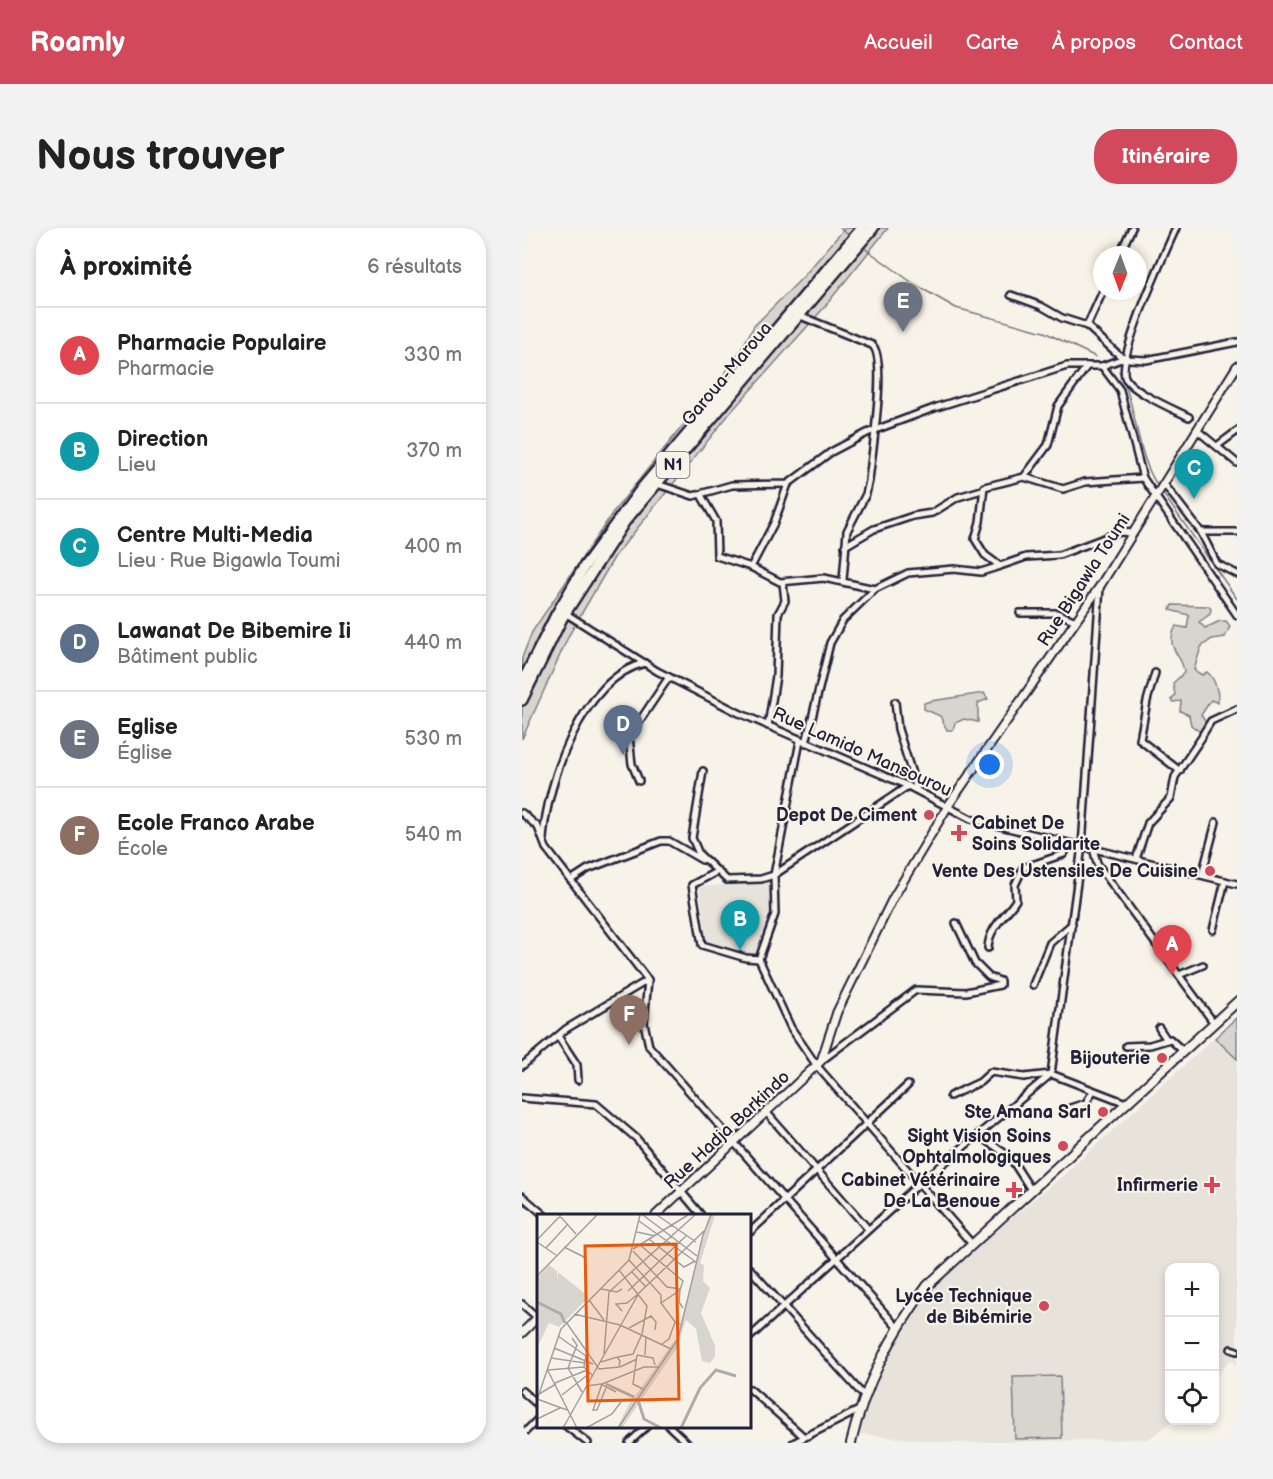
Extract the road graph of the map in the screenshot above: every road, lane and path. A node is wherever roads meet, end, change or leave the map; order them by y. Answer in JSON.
{"nodes":[{"id":1,"x":873,"y":228,"type":"edge"},
{"id":2,"x":1132,"y":228,"type":"edge"},
{"id":3,"x":1176,"y":228,"type":"edge"},
{"id":4,"x":862,"y":233,"type":"edge"},
{"id":5,"x":1123,"y":246,"type":"edge"},
{"id":6,"x":852,"y":248,"type":"junction"},
{"id":7,"x":1011,"y":296,"type":"dead end"},
{"id":8,"x":1099,"y":300,"type":"edge"},
{"id":9,"x":798,"y":315,"type":"junction"},
{"id":10,"x":1087,"y":326,"type":"junction"},
{"id":11,"x":1237,"y":342,"type":"edge"},
{"id":12,"x":1124,"y":358,"type":"junction"},
{"id":13,"x":1086,"y":366,"type":"junction"},
{"id":14,"x":1102,"y":366,"type":"junction"},
{"id":15,"x":1237,"y":366,"type":"edge"},
{"id":16,"x":1189,"y":417,"type":"dead end"},
{"id":17,"x":1237,"y":430,"type":"edge"},
{"id":18,"x":875,"y":431,"type":"junction"},
{"id":19,"x":1198,"y":431,"type":"junction"},
{"id":20,"x":1216,"y":446,"type":"junction"},
{"id":21,"x":1237,"y":463,"type":"edge"},
{"id":22,"x":1024,"y":477,"type":"junction"},
{"id":23,"x":1143,"y":478,"type":"junction"},
{"id":24,"x":657,"y":484,"type":"junction"},
{"id":25,"x":788,"y":484,"type":"junction"},
{"id":26,"x":1163,"y":486,"type":"junction"},
{"id":27,"x":982,"y":490,"type":"junction"},
{"id":28,"x":701,"y":495,"type":"junction"},
{"id":29,"x":1156,"y":497,"type":"junction"},
{"id":30,"x":1201,"y":531,"type":"junction"},
{"id":31,"x":1237,"y":532,"type":"edge"},
{"id":32,"x":1133,"y":533,"type":"junction"},
{"id":33,"x":844,"y":546,"type":"junction"},
{"id":34,"x":1000,"y":566,"type":"junction"},
{"id":35,"x":751,"y":567,"type":"junction"},
{"id":36,"x":1237,"y":574,"type":"edge"},
{"id":37,"x":843,"y":580,"type":"junction"},
{"id":38,"x":783,"y":583,"type":"junction"},
{"id":39,"x":1100,"y":586,"type":"junction"},
{"id":40,"x":875,"y":589,"type":"junction"},
{"id":41,"x":1020,"y":613,"type":"dead end"},
{"id":42,"x":565,"y":614,"type":"junction"},
{"id":43,"x":1237,"y":615,"type":"edge"},
{"id":44,"x":1076,"y":621,"type":"junction"},
{"id":45,"x":645,"y":663,"type":"junction"},
{"id":46,"x":1155,"y":673,"type":"dead end"},
{"id":47,"x":669,"y":677,"type":"junction"},
{"id":48,"x":522,"y":683,"type":"edge"},
{"id":49,"x":522,"y":700,"type":"edge"},
{"id":50,"x":895,"y":702,"type":"dead end"},
{"id":51,"x":1237,"y":709,"type":"edge"},
{"id":52,"x":768,"y":726,"type":"junction"},
{"id":53,"x":803,"y":742,"type":"junction"},
{"id":54,"x":703,"y":771,"type":"dead end"},
{"id":55,"x":1180,"y":771,"type":"junction"},
{"id":56,"x":639,"y":781,"type":"dead end"},
{"id":57,"x":908,"y":786,"type":"junction"},
{"id":58,"x":917,"y":790,"type":"junction"},
{"id":59,"x":948,"y":806,"type":"junction"},
{"id":60,"x":522,"y":813,"type":"edge"},
{"id":61,"x":1216,"y":822,"type":"dead end"},
{"id":62,"x":543,"y":840,"type":"junction"},
{"id":63,"x":1069,"y":844,"type":"junction"},
{"id":64,"x":1082,"y":846,"type":"junction"},
{"id":65,"x":1093,"y":848,"type":"junction"},
{"id":66,"x":1136,"y":859,"type":"junction"},
{"id":67,"x":711,"y":864,"type":"junction"},
{"id":68,"x":716,"y":872,"type":"junction"},
{"id":69,"x":774,"y":875,"type":"junction"},
{"id":70,"x":1202,"y":876,"type":"junction"},
{"id":71,"x":571,"y":880,"type":"junction"},
{"id":72,"x":1225,"y":881,"type":"junction"},
{"id":73,"x":1237,"y":884,"type":"edge"},
{"id":74,"x":956,"y":923,"type":"dead end"},
{"id":75,"x":1072,"y":924,"type":"junction"},
{"id":76,"x":1213,"y":930,"type":"dead end"},
{"id":77,"x":988,"y":948,"type":"dead end"},
{"id":78,"x":759,"y":959,"type":"junction"},
{"id":79,"x":1203,"y":965,"type":"dead end"},
{"id":80,"x":1179,"y":975,"type":"junction"},
{"id":81,"x":648,"y":980,"type":"junction"},
{"id":82,"x":1033,"y":985,"type":"dead end"},
{"id":83,"x":1237,"y":1002,"type":"edge"},
{"id":84,"x":1214,"y":1023,"type":"junction"},
{"id":85,"x":1160,"y":1028,"type":"dead end"},
{"id":86,"x":558,"y":1036,"type":"junction"},
{"id":87,"x":1167,"y":1040,"type":"junction"},
{"id":88,"x":1126,"y":1046,"type":"dead end"},
{"id":89,"x":1184,"y":1050,"type":"junction"},
{"id":90,"x":819,"y":1063,"type":"junction"},
{"id":91,"x":522,"y":1066,"type":"edge"},
{"id":92,"x":1051,"y":1074,"type":"junction"},
{"id":93,"x":578,"y":1080,"type":"dead end"},
{"id":94,"x":908,"y":1085,"type":"dead end"},
{"id":95,"x":1093,"y":1091,"type":"junction"},
{"id":96,"x":950,"y":1096,"type":"dead end"},
{"id":97,"x":522,"y":1098,"type":"edge"},
{"id":98,"x":1126,"y":1103,"type":"junction"},
{"id":99,"x":1064,"y":1110,"type":"dead end"},
{"id":100,"x":767,"y":1113,"type":"junction"},
{"id":101,"x":866,"y":1123,"type":"junction"},
{"id":102,"x":979,"y":1135,"type":"junction"},
{"id":103,"x":734,"y":1144,"type":"junction"},
{"id":104,"x":817,"y":1169,"type":"junction"},
{"id":105,"x":920,"y":1183,"type":"junction"},
{"id":106,"x":1031,"y":1190,"type":"junction"},
{"id":107,"x":681,"y":1193,"type":"junction"},
{"id":108,"x":522,"y":1196,"type":"edge"},
{"id":109,"x":785,"y":1200,"type":"junction"},
{"id":110,"x":543,"y":1214,"type":"edge"},
{"id":111,"x":657,"y":1214,"type":"edge"},
{"id":112,"x":700,"y":1214,"type":"edge"},
{"id":113,"x":868,"y":1229,"type":"junction"},
{"id":114,"x":752,"y":1230,"type":"edge"},
{"id":115,"x":972,"y":1244,"type":"junction"},
{"id":116,"x":837,"y":1260,"type":"junction"},
{"id":117,"x":752,"y":1271,"type":"edge"},
{"id":118,"x":522,"y":1304,"type":"edge"},
{"id":119,"x":784,"y":1307,"type":"junction"},
{"id":120,"x":537,"y":1317,"type":"edge"},
{"id":121,"x":537,"y":1319,"type":"edge"},
{"id":122,"x":897,"y":1326,"type":"junction"},
{"id":123,"x":522,"y":1333,"type":"edge"},
{"id":124,"x":752,"y":1335,"type":"edge"},
{"id":125,"x":522,"y":1391,"type":"edge"},
{"id":126,"x":752,"y":1391,"type":"edge"},
{"id":127,"x":863,"y":1395,"type":"junction"},
{"id":128,"x":537,"y":1404,"type":"edge"},
{"id":129,"x":859,"y":1410,"type":"junction"},
{"id":130,"x":537,"y":1420,"type":"edge"},
{"id":131,"x":569,"y":1428,"type":"edge"},
{"id":132,"x":645,"y":1428,"type":"edge"},
{"id":133,"x":671,"y":1428,"type":"edge"},
{"id":134,"x":522,"y":1435,"type":"edge"},
{"id":135,"x":803,"y":1436,"type":"junction"},
{"id":136,"x":588,"y":1443,"type":"edge"},
{"id":137,"x":629,"y":1443,"type":"edge"},
{"id":138,"x":687,"y":1443,"type":"edge"},
{"id":139,"x":793,"y":1443,"type":"edge"},
{"id":140,"x":851,"y":1443,"type":"edge"}],
"edges":[{"from":1,"to":4,"type":"highway","name":"Garoua-Maroua","number":"N1"},
{"from":2,"to":5,"type":"street"},
{"from":3,"to":12,"type":"street"},
{"from":4,"to":6,"type":"highway","name":"Garoua-Maroua","number":"N1"},
{"from":6,"to":9,"type":"highway","name":"Garoua-Maroua","number":"N1"},
{"from":6,"to":48,"type":"highway","name":"Garoua-Maroua","number":"N1"},
{"from":7,"to":10,"type":"street"},
{"from":8,"to":10,"type":"street"},
{"from":9,"to":18,"type":"street"},
{"from":9,"to":24,"type":"highway","name":"Garoua-Maroua","number":"N1"},
{"from":10,"to":12,"type":"street"},
{"from":11,"to":12,"type":"street"},
{"from":12,"to":14,"type":"street"},
{"from":12,"to":16,"type":"street"},
{"from":13,"to":14,"type":"street"},
{"from":13,"to":18,"type":"street"},
{"from":13,"to":22,"type":"street"},
{"from":14,"to":23,"type":"street"},
{"from":15,"to":19,"type":"street","name":"Rue Bigawla Toumi"},
{"from":17,"to":20,"type":"street"},
{"from":18,"to":25,"type":"street"},
{"from":18,"to":33,"type":"street"},
{"from":19,"to":20,"type":"street"},
{"from":19,"to":26,"type":"street","name":"Rue Bigawla Toumi"},
{"from":20,"to":21,"type":"street"},
{"from":22,"to":23,"type":"street"},
{"from":22,"to":27,"type":"street"},
{"from":23,"to":29,"type":"street"},
{"from":24,"to":28,"type":"street"},
{"from":24,"to":42,"type":"highway","name":"Garoua-Maroua","number":"N1"},
{"from":25,"to":28,"type":"street"},
{"from":25,"to":35,"type":"street"},
{"from":26,"to":29,"type":"street","name":"Rue Bigawla Toumi"},
{"from":26,"to":30,"type":"street"},
{"from":27,"to":33,"type":"street"},
{"from":27,"to":34,"type":"street"},
{"from":28,"to":35,"type":"street"},
{"from":29,"to":32,"type":"street","name":"Rue Bigawla Toumi"},
{"from":29,"to":43,"type":"street"},
{"from":30,"to":31,"type":"street"},
{"from":30,"to":36,"type":"street"},
{"from":32,"to":34,"type":"street"},
{"from":32,"to":39,"type":"street","name":"Rue Bigawla Toumi"},
{"from":33,"to":37,"type":"street"},
{"from":34,"to":40,"type":"street"},
{"from":35,"to":38,"type":"street"},
{"from":37,"to":38,"type":"street"},
{"from":37,"to":40,"type":"street"},
{"from":38,"to":52,"type":"street"},
{"from":39,"to":44,"type":"street","name":"Rue Bigawla Toumi"},
{"from":39,"to":64,"type":"street"},
{"from":40,"to":53,"type":"street"},
{"from":41,"to":44,"type":"street"},
{"from":42,"to":45,"type":"street","name":"Rue Lamido Mansourou"},
{"from":42,"to":49,"type":"highway","name":"Garoua-Maroua","number":"N1"},
{"from":44,"to":59,"type":"street","name":"Rue Bigawla Toumi"},
{"from":45,"to":47,"type":"street","name":"Rue Lamido Mansourou"},
{"from":45,"to":62,"type":"street"},
{"from":46,"to":55,"type":"street"},
{"from":47,"to":52,"type":"street","name":"Rue Lamido Mansourou"},
{"from":47,"to":56,"type":"street"},
{"from":50,"to":58,"type":"street"},
{"from":51,"to":55,"type":"street"},
{"from":52,"to":53,"type":"street","name":"Rue Lamido Mansourou"},
{"from":53,"to":57,"type":"street","name":"Rue Lamido Mansourou"},
{"from":53,"to":69,"type":"street"},
{"from":54,"to":67,"type":"street"},
{"from":55,"to":66,"type":"street"},
{"from":57,"to":58,"type":"street","name":"Rue Lamido Mansourou"},
{"from":57,"to":69,"type":"street"},
{"from":58,"to":59,"type":"street","name":"Rue Lamido Mansourou"},
{"from":59,"to":63,"type":"street","name":"Rue Lamido Mansourou"},
{"from":59,"to":90,"type":"street","name":"Rue Bigawla Toumi"},
{"from":60,"to":62,"type":"street"},
{"from":61,"to":70,"type":"street"},
{"from":62,"to":71,"type":"street"},
{"from":63,"to":64,"type":"street","name":"Rue Lamido Mansourou"},
{"from":63,"to":77,"type":"street"},
{"from":64,"to":65,"type":"street","name":"Rue Lamido Mansourou"},
{"from":64,"to":75,"type":"street"},
{"from":65,"to":66,"type":"street","name":"Rue Lamido Mansourou"},
{"from":65,"to":80,"type":"street"},
{"from":66,"to":70,"type":"street","name":"Rue Lamido Mansourou"},
{"from":67,"to":68,"type":"street"},
{"from":67,"to":71,"type":"street"},
{"from":68,"to":69,"type":"street"},
{"from":68,"to":78,"type":"street"},
{"from":69,"to":78,"type":"street"},
{"from":70,"to":72,"type":"street","name":"Rue Lamido Mansourou"},
{"from":71,"to":81,"type":"street"},
{"from":72,"to":73,"type":"street","name":"Rue Lamido Mansourou"},
{"from":72,"to":76,"type":"street"},
{"from":74,"to":90,"type":"street"},
{"from":75,"to":82,"type":"street"},
{"from":75,"to":92,"type":"street"},
{"from":78,"to":90,"type":"street"},
{"from":79,"to":80,"type":"street"},
{"from":80,"to":84,"type":"street"},
{"from":81,"to":86,"type":"street"},
{"from":81,"to":103,"type":"street"},
{"from":83,"to":84,"type":"main road"},
{"from":84,"to":89,"type":"main road"},
{"from":85,"to":87,"type":"street"},
{"from":86,"to":91,"type":"street"},
{"from":86,"to":93,"type":"street"},
{"from":87,"to":88,"type":"street"},
{"from":87,"to":89,"type":"street"},
{"from":89,"to":98,"type":"main road"},
{"from":90,"to":100,"type":"street","name":"Rue Hadja Barkindo"},
{"from":90,"to":101,"type":"street"},
{"from":92,"to":95,"type":"street"},
{"from":92,"to":96,"type":"street"},
{"from":92,"to":102,"type":"street"},
{"from":94,"to":101,"type":"street"},
{"from":95,"to":98,"type":"street"},
{"from":95,"to":99,"type":"street"},
{"from":97,"to":107,"type":"street"},
{"from":98,"to":106,"type":"main road"},
{"from":100,"to":103,"type":"street","name":"Rue Hadja Barkindo"},
{"from":100,"to":104,"type":"street"},
{"from":101,"to":104,"type":"street"},
{"from":101,"to":105,"type":"street"},
{"from":102,"to":105,"type":"street"},
{"from":102,"to":106,"type":"street"},
{"from":103,"to":107,"type":"street","name":"Rue Hadja Barkindo"},
{"from":103,"to":109,"type":"street"},
{"from":104,"to":109,"type":"street"},
{"from":104,"to":113,"type":"street"},
{"from":105,"to":113,"type":"street"},
{"from":105,"to":115,"type":"street"},
{"from":106,"to":115,"type":"main road"},
{"from":107,"to":111,"type":"street","name":"Rue Hadja Barkindo"},
{"from":107,"to":112,"type":"street"},
{"from":108,"to":110,"type":"street"},
{"from":109,"to":114,"type":"street"},
{"from":109,"to":116,"type":"street"},
{"from":113,"to":116,"type":"street"},
{"from":115,"to":122,"type":"main road"},
{"from":116,"to":119,"type":"street"},
{"from":116,"to":122,"type":"street"},
{"from":117,"to":119,"type":"street"},
{"from":118,"to":120,"type":"street"},
{"from":119,"to":124,"type":"street"},
{"from":119,"to":127,"type":"street"},
{"from":121,"to":123,"type":"street"},
{"from":122,"to":127,"type":"main road"},
{"from":125,"to":128,"type":"street"},
{"from":126,"to":135,"type":"street"},
{"from":127,"to":129,"type":"main road"},
{"from":129,"to":135,"type":"street"},
{"from":129,"to":140,"type":"main road"},
{"from":130,"to":134,"type":"street"},
{"from":131,"to":136,"type":"street"},
{"from":132,"to":137,"type":"street"},
{"from":133,"to":138,"type":"street"},
{"from":135,"to":139,"type":"street"}]}
